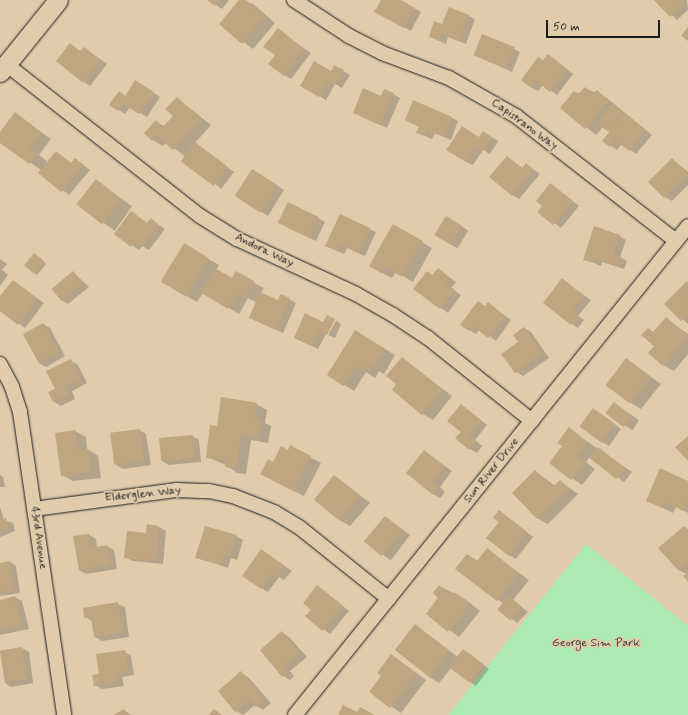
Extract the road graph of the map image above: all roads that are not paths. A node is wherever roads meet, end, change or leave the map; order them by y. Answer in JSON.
{"nodes":[{"id":1,"x":58,"y":0,"type":"edge"},
{"id":2,"x":294,"y":0,"type":"edge"},
{"id":3,"x":3,"y":68,"type":"edge"},
{"id":4,"x":688,"y":226,"type":"edge"},
{"id":5,"x":676,"y":242,"type":"junction"},
{"id":6,"x":0,"y":364,"type":"edge"},
{"id":7,"x":532,"y":421,"type":"junction"},
{"id":8,"x":34,"y":510,"type":"junction"},
{"id":9,"x":389,"y":598,"type":"junction"},
{"id":10,"x":64,"y":715,"type":"edge"},
{"id":11,"x":295,"y":715,"type":"edge"}],
"edges":[{"from":1,"to":3,"type":"main road"},
{"from":2,"to":5,"type":"street","name":"Capistrano Way"},
{"from":3,"to":7,"type":"street","name":"Andora Way"},
{"from":4,"to":5,"type":"street","name":"Sun River Drive"},
{"from":5,"to":7,"type":"street","name":"Sun River Drive"},
{"from":6,"to":8,"type":"street","name":"43rd Avenue"},
{"from":7,"to":9,"type":"street","name":"Sun River Drive"},
{"from":8,"to":9,"type":"street","name":"Elderglen Way"},
{"from":8,"to":10,"type":"street","name":"43rd Avenue"},
{"from":9,"to":11,"type":"street","name":"Sun River Drive"}]}
